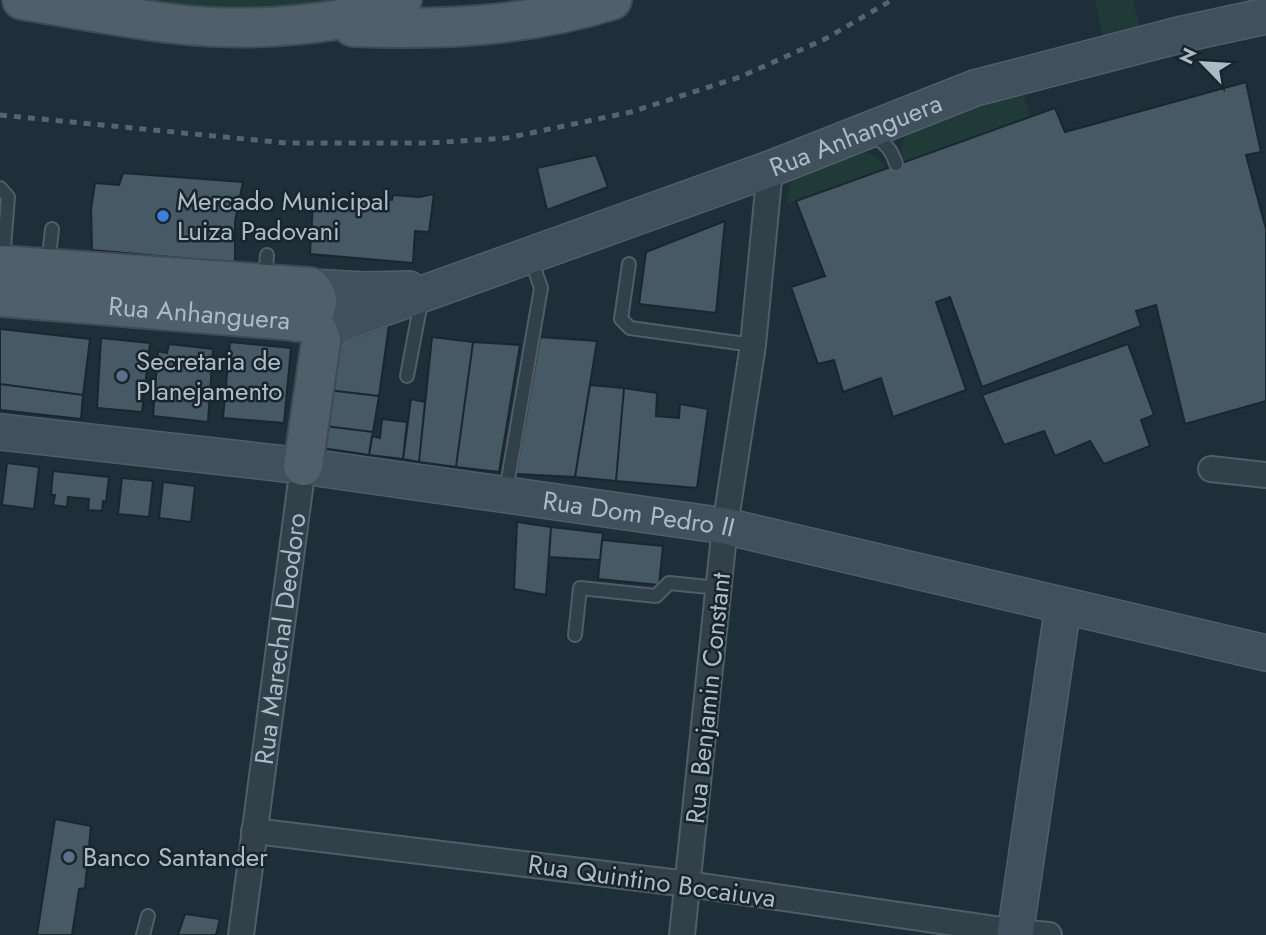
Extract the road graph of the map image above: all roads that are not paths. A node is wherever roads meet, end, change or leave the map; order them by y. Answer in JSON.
{"nodes":[{"id":1,"x":22,"y":0,"type":"edge"},
{"id":2,"x":402,"y":0,"type":"edge"},
{"id":3,"x":612,"y":0,"type":"edge"},
{"id":4,"x":1266,"y":16,"type":"edge"},
{"id":5,"x":298,"y":26,"type":"junction"},
{"id":6,"x":902,"y":117,"type":"junction"},
{"id":7,"x":867,"y":131,"type":"junction"},
{"id":8,"x":770,"y":169,"type":"junction"},
{"id":9,"x":0,"y":188,"type":"edge"},
{"id":10,"x":52,"y":229,"type":"dead end"},
{"id":11,"x":529,"y":255,"type":"junction"},
{"id":12,"x":1,"y":264,"type":"edge"},
{"id":13,"x":629,"y":264,"type":"dead end"},
{"id":14,"x":48,"y":269,"type":"junction"},
{"id":15,"x":439,"y":288,"type":"junction"},
{"id":16,"x":309,"y":317,"type":"junction"},
{"id":17,"x":753,"y":345,"type":"junction"},
{"id":18,"x":407,"y":376,"type":"dead end"},
{"id":19,"x":0,"y":432,"type":"edge"},
{"id":20,"x":303,"y":466,"type":"junction"},
{"id":21,"x":1211,"y":469,"type":"dead end"},
{"id":22,"x":1266,"y":475,"type":"edge"},
{"id":23,"x":505,"y":495,"type":"junction"},
{"id":24,"x":725,"y":526,"type":"junction"},
{"id":25,"x":719,"y":588,"type":"junction"},
{"id":26,"x":1063,"y":606,"type":"junction"},
{"id":27,"x":575,"y":635,"type":"dead end"},
{"id":28,"x":1266,"y":653,"type":"edge"},
{"id":29,"x":254,"y":831,"type":"junction"},
{"id":30,"x":688,"y":884,"type":"junction"},
{"id":31,"x":148,"y":916,"type":"dead end"},
{"id":32,"x":1027,"y":934,"type":"edge"},
{"id":33,"x":143,"y":935,"type":"edge"},
{"id":34,"x":242,"y":935,"type":"edge"},
{"id":35,"x":682,"y":935,"type":"edge"}],
"edges":[{"from":1,"to":5,"type":"main road"},
{"from":2,"to":5,"type":"main road"},
{"from":3,"to":5,"type":"main road"},
{"from":4,"to":6,"type":"main road","name":"Rua Anhanguera"},
{"from":6,"to":7,"type":"main road","name":"Rua Anhanguera"},
{"from":6,"to":7,"type":"lane"},
{"from":7,"to":8,"type":"main road","name":"Rua Anhanguera"},
{"from":8,"to":11,"type":"main road","name":"Rua Anhanguera"},
{"from":8,"to":17,"type":"street","name":"Rua Benjamin Constant"},
{"from":9,"to":12,"type":"lane"},
{"from":10,"to":14,"type":"lane"},
{"from":11,"to":15,"type":"main road","name":"Rua Anhanguera"},
{"from":11,"to":23,"type":"lane"},
{"from":12,"to":14,"type":"main road","name":"Rua Anhanguera"},
{"from":12,"to":16,"type":"main road","name":"Rua Anhanguera"},
{"from":13,"to":17,"type":"lane"},
{"from":14,"to":16,"type":"main road","name":"Rua Anhanguera"},
{"from":15,"to":16,"type":"main road","name":"Rua Anhanguera"},
{"from":15,"to":16,"type":"main road","name":"Rua Anhanguera"},
{"from":15,"to":18,"type":"lane"},
{"from":16,"to":20,"type":"main road","name":"Rua Marechal Deodoro"},
{"from":17,"to":24,"type":"street","name":"Rua Benjamin Constant"},
{"from":19,"to":20,"type":"main road","name":"Rua Dom Pedro II"},
{"from":20,"to":23,"type":"main road","name":"Rua Dom Pedro II"},
{"from":20,"to":29,"type":"street","name":"Rua Marechal Deodoro"},
{"from":21,"to":22,"type":"street"},
{"from":23,"to":24,"type":"main road","name":"Rua Dom Pedro II"},
{"from":24,"to":25,"type":"street","name":"Rua Benjamin Constant"},
{"from":24,"to":26,"type":"main road","name":"Rua Dom Pedro II"},
{"from":25,"to":27,"type":"lane"},
{"from":25,"to":30,"type":"street","name":"Rua Benjamin Constant"},
{"from":26,"to":28,"type":"main road","name":"Rua Dom Pedro II"},
{"from":26,"to":32,"type":"main road"},
{"from":29,"to":30,"type":"street","name":"Rua Quintino Bocaiuva"},
{"from":29,"to":34,"type":"street","name":"Rua Marechal Deodoro"},
{"from":30,"to":32,"type":"street","name":"Rua Quintino Bocaiuva"},
{"from":30,"to":35,"type":"street","name":"Rua Benjamin Constant"},
{"from":31,"to":33,"type":"lane"}]}
